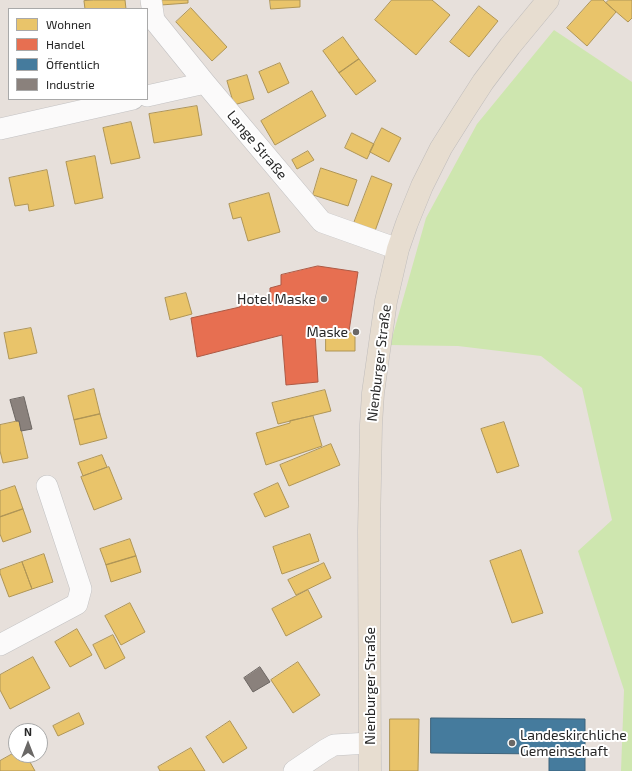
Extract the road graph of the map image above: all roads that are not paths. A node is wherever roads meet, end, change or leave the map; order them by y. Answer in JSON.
{"nodes":[{"id":1,"x":151,"y":0,"type":"edge"},
{"id":2,"x":548,"y":0,"type":"edge"},
{"id":3,"x":205,"y":83,"type":"junction"},
{"id":4,"x":148,"y":96,"type":"edge"},
{"id":5,"x":129,"y":100,"type":"edge"},
{"id":6,"x":0,"y":129,"type":"edge"},
{"id":7,"x":398,"y":249,"type":"junction"},
{"id":8,"x":47,"y":486,"type":"dead end"},
{"id":9,"x":0,"y":645,"type":"edge"},
{"id":10,"x":370,"y":743,"type":"junction"},
{"id":11,"x":294,"y":771,"type":"edge"},
{"id":12,"x":370,"y":771,"type":"edge"}],
"edges":[{"from":1,"to":3,"type":"street","name":"Lange Straße"},
{"from":2,"to":7,"type":"main road","name":"Nienburger Straße"},
{"from":3,"to":4,"type":"street"},
{"from":3,"to":7,"type":"street","name":"Lange Straße"},
{"from":5,"to":6,"type":"street"},
{"from":7,"to":10,"type":"main road","name":"Nienburger Straße"},
{"from":8,"to":9,"type":"street"},
{"from":10,"to":11,"type":"street"},
{"from":10,"to":12,"type":"main road","name":"Nienburger Straße"}]}
